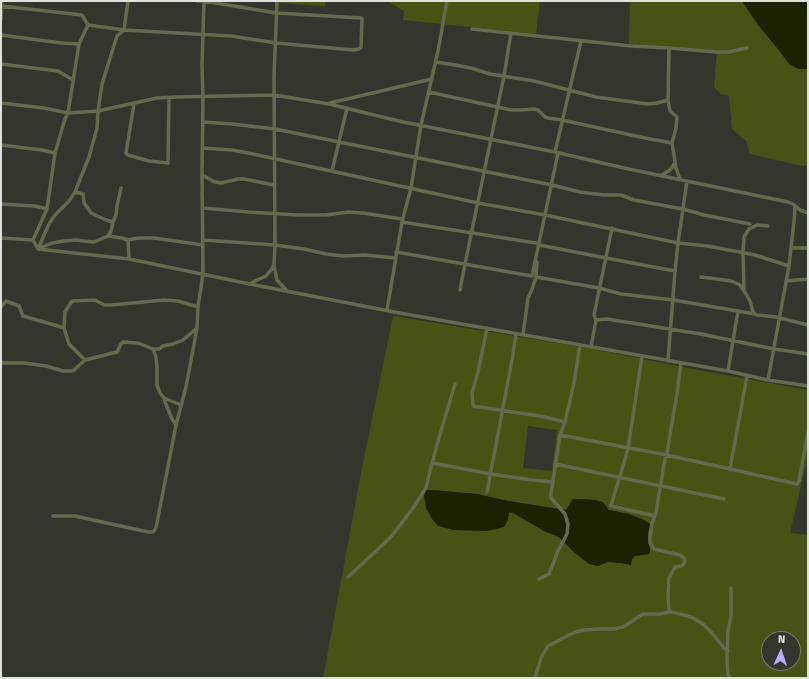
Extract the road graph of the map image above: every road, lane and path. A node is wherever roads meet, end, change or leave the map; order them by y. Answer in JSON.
{"nodes":[{"id":1,"x":2,"y":1,"type":"edge"},
{"id":2,"x":128,"y":1,"type":"edge"},
{"id":3,"x":197,"y":1,"type":"edge"},
{"id":4,"x":204,"y":1,"type":"edge"},
{"id":5,"x":277,"y":1,"type":"edge"},
{"id":6,"x":447,"y":1,"type":"edge"},
{"id":7,"x":2,"y":6,"type":"edge"},
{"id":8,"x":276,"y":13,"type":"junction"},
{"id":9,"x":1,"y":18,"type":"edge"},
{"id":10,"x":88,"y":25,"type":"junction"},
{"id":11,"x":472,"y":29,"type":"dead end"},
{"id":12,"x":124,"y":30,"type":"junction"},
{"id":13,"x":511,"y":33,"type":"junction"},
{"id":14,"x":203,"y":34,"type":"junction"},
{"id":15,"x":1,"y":35,"type":"edge"},
{"id":16,"x":580,"y":41,"type":"junction"},
{"id":17,"x":276,"y":43,"type":"junction"},
{"id":18,"x":79,"y":44,"type":"junction"},
{"id":19,"x":670,"y":48,"type":"junction"},
{"id":20,"x":747,"y":48,"type":"dead end"},
{"id":21,"x":436,"y":62,"type":"junction"},
{"id":22,"x":1,"y":64,"type":"edge"},
{"id":23,"x":504,"y":76,"type":"junction"},
{"id":24,"x":432,"y":79,"type":"junction"},
{"id":25,"x":74,"y":80,"type":"junction"},
{"id":26,"x":569,"y":91,"type":"junction"},
{"id":27,"x":429,"y":92,"type":"junction"},
{"id":28,"x":274,"y":95,"type":"junction"},
{"id":29,"x":203,"y":97,"type":"junction"},
{"id":30,"x":169,"y":98,"type":"junction"},
{"id":31,"x":668,"y":100,"type":"junction"},
{"id":32,"x":1,"y":103,"type":"edge"},
{"id":33,"x":134,"y":104,"type":"junction"},
{"id":34,"x":329,"y":104,"type":"junction"},
{"id":35,"x":497,"y":106,"type":"junction"},
{"id":36,"x":347,"y":108,"type":"junction"},
{"id":37,"x":98,"y":111,"type":"junction"},
{"id":38,"x":68,"y":113,"type":"junction"},
{"id":39,"x":562,"y":120,"type":"junction"},
{"id":40,"x":203,"y":122,"type":"junction"},
{"id":41,"x":421,"y":125,"type":"junction"},
{"id":42,"x":274,"y":129,"type":"junction"},
{"id":43,"x":491,"y":140,"type":"junction"},
{"id":44,"x":339,"y":141,"type":"junction"},
{"id":45,"x":672,"y":143,"type":"junction"},
{"id":46,"x":1,"y":145,"type":"edge"},
{"id":47,"x":202,"y":148,"type":"junction"},
{"id":48,"x":55,"y":153,"type":"junction"},
{"id":49,"x":556,"y":153,"type":"junction"},
{"id":50,"x":416,"y":158,"type":"junction"},
{"id":51,"x":274,"y":159,"type":"junction"},
{"id":52,"x":675,"y":163,"type":"junction"},
{"id":53,"x":332,"y":171,"type":"junction"},
{"id":54,"x":484,"y":172,"type":"junction"},
{"id":55,"x":202,"y":175,"type":"junction"},
{"id":56,"x":662,"y":176,"type":"junction"},
{"id":57,"x":680,"y":179,"type":"junction"},
{"id":58,"x":687,"y":181,"type":"junction"},
{"id":59,"x":274,"y":185,"type":"junction"},
{"id":60,"x":552,"y":185,"type":"junction"},
{"id":61,"x":121,"y":188,"type":"dead end"},
{"id":62,"x":411,"y":188,"type":"junction"},
{"id":63,"x":75,"y":192,"type":"junction"},
{"id":64,"x":478,"y":202,"type":"junction"},
{"id":65,"x":1,"y":204,"type":"edge"},
{"id":66,"x":795,"y":206,"type":"junction"},
{"id":67,"x":203,"y":208,"type":"junction"},
{"id":68,"x":47,"y":209,"type":"junction"},
{"id":69,"x":683,"y":209,"type":"junction"},
{"id":70,"x":808,"y":213,"type":"edge"},
{"id":71,"x":275,"y":214,"type":"junction"},
{"id":72,"x":545,"y":215,"type":"junction"},
{"id":73,"x":402,"y":220,"type":"junction"},
{"id":74,"x":113,"y":222,"type":"junction"},
{"id":75,"x":750,"y":224,"type":"dead end"},
{"id":76,"x":768,"y":226,"type":"dead end"},
{"id":77,"x":612,"y":228,"type":"junction"},
{"id":78,"x":471,"y":233,"type":"junction"},
{"id":79,"x":108,"y":236,"type":"junction"},
{"id":80,"x":1,"y":238,"type":"edge"},
{"id":81,"x":33,"y":240,"type":"junction"},
{"id":82,"x":128,"y":240,"type":"junction"},
{"id":83,"x":203,"y":240,"type":"junction"},
{"id":84,"x":678,"y":242,"type":"junction"},
{"id":85,"x":537,"y":244,"type":"junction"},
{"id":86,"x":275,"y":245,"type":"junction"},
{"id":87,"x":203,"y":246,"type":"junction"},
{"id":88,"x":791,"y":248,"type":"junction"},
{"id":89,"x":808,"y":248,"type":"edge"},
{"id":90,"x":38,"y":249,"type":"junction"},
{"id":91,"x":396,"y":252,"type":"junction"},
{"id":92,"x":743,"y":253,"type":"junction"},
{"id":93,"x":395,"y":258,"type":"junction"},
{"id":94,"x":606,"y":258,"type":"junction"},
{"id":95,"x":129,"y":259,"type":"junction"},
{"id":96,"x":465,"y":264,"type":"junction"},
{"id":97,"x":274,"y":265,"type":"junction"},
{"id":98,"x":789,"y":266,"type":"junction"},
{"id":99,"x":675,"y":271,"type":"junction"},
{"id":100,"x":203,"y":274,"type":"junction"},
{"id":101,"x":536,"y":277,"type":"junction"},
{"id":102,"x":701,"y":277,"type":"dead end"},
{"id":103,"x":808,"y":279,"type":"edge"},
{"id":104,"x":786,"y":281,"type":"junction"},
{"id":105,"x":250,"y":284,"type":"junction"},
{"id":106,"x":599,"y":288,"type":"junction"},
{"id":107,"x":460,"y":290,"type":"dead end"},
{"id":108,"x":744,"y":290,"type":"junction"},
{"id":109,"x":287,"y":291,"type":"junction"},
{"id":110,"x":673,"y":300,"type":"junction"},
{"id":111,"x":1,"y":307,"type":"edge"},
{"id":112,"x":198,"y":307,"type":"junction"},
{"id":113,"x":387,"y":310,"type":"junction"},
{"id":114,"x":738,"y":312,"type":"junction"},
{"id":115,"x":755,"y":314,"type":"junction"},
{"id":116,"x":780,"y":319,"type":"junction"},
{"id":117,"x":596,"y":320,"type":"junction"},
{"id":118,"x":808,"y":325,"type":"edge"},
{"id":119,"x":64,"y":328,"type":"junction"},
{"id":120,"x":197,"y":328,"type":"junction"},
{"id":121,"x":488,"y":328,"type":"junction"},
{"id":122,"x":670,"y":329,"type":"junction"},
{"id":123,"x":516,"y":334,"type":"junction"},
{"id":124,"x":523,"y":335,"type":"junction"},
{"id":125,"x":733,"y":340,"type":"junction"},
{"id":126,"x":580,"y":345,"type":"junction"},
{"id":127,"x":591,"y":347,"type":"junction"},
{"id":128,"x":153,"y":349,"type":"junction"},
{"id":129,"x":774,"y":349,"type":"junction"},
{"id":130,"x":808,"y":354,"type":"edge"},
{"id":131,"x":642,"y":356,"type":"junction"},
{"id":132,"x":85,"y":360,"type":"junction"},
{"id":133,"x":668,"y":361,"type":"junction"},
{"id":134,"x":1,"y":362,"type":"edge"},
{"id":135,"x":681,"y":364,"type":"junction"},
{"id":136,"x":728,"y":372,"type":"junction"},
{"id":137,"x":747,"y":376,"type":"junction"},
{"id":138,"x":768,"y":380,"type":"junction"},
{"id":139,"x":455,"y":384,"type":"dead end"},
{"id":140,"x":808,"y":386,"type":"edge"},
{"id":141,"x":164,"y":398,"type":"junction"},
{"id":142,"x":181,"y":405,"type":"junction"},
{"id":143,"x":502,"y":410,"type":"junction"},
{"id":144,"x":565,"y":422,"type":"junction"},
{"id":145,"x":176,"y":425,"type":"junction"},
{"id":146,"x":808,"y":432,"type":"edge"},
{"id":147,"x":560,"y":435,"type":"junction"},
{"id":148,"x":628,"y":448,"type":"junction"},
{"id":149,"x":667,"y":455,"type":"junction"},
{"id":150,"x":432,"y":463,"type":"junction"},
{"id":151,"x":556,"y":464,"type":"junction"},
{"id":152,"x":730,"y":468,"type":"junction"},
{"id":153,"x":491,"y":474,"type":"junction"},
{"id":154,"x":620,"y":477,"type":"junction"},
{"id":155,"x":552,"y":482,"type":"junction"},
{"id":156,"x":660,"y":485,"type":"junction"},
{"id":157,"x":488,"y":492,"type":"dead end"},
{"id":158,"x":724,"y":499,"type":"dead end"},
{"id":159,"x":53,"y":516,"type":"dead end"},
{"id":160,"x":655,"y":516,"type":"junction"},
{"id":161,"x":348,"y":577,"type":"dead end"},
{"id":162,"x":539,"y":579,"type":"dead end"},
{"id":163,"x":731,"y":588,"type":"dead end"},
{"id":164,"x":669,"y":612,"type":"junction"},
{"id":165,"x":728,"y":650,"type":"junction"},
{"id":166,"x":535,"y":678,"type":"edge"},
{"id":167,"x":730,"y":678,"type":"edge"}],
"edges":[{"from":1,"to":7,"type":"street"},
{"from":2,"to":12,"type":"street"},
{"from":3,"to":4,"type":"street"},
{"from":4,"to":8,"type":"street"},
{"from":4,"to":14,"type":"street"},
{"from":5,"to":8,"type":"street"},
{"from":6,"to":21,"type":"street"},
{"from":7,"to":9,"type":"street"},
{"from":7,"to":10,"type":"street"},
{"from":8,"to":17,"type":"street"},
{"from":8,"to":17,"type":"street"},
{"from":10,"to":12,"type":"street"},
{"from":10,"to":18,"type":"street"},
{"from":11,"to":13,"type":"street"},
{"from":12,"to":14,"type":"street"},
{"from":12,"to":37,"type":"street"},
{"from":13,"to":16,"type":"street"},
{"from":13,"to":23,"type":"street"},
{"from":14,"to":17,"type":"street"},
{"from":14,"to":29,"type":"street"},
{"from":15,"to":18,"type":"street"},
{"from":16,"to":19,"type":"street"},
{"from":16,"to":26,"type":"street"},
{"from":17,"to":28,"type":"street"},
{"from":18,"to":25,"type":"street"},
{"from":19,"to":20,"type":"street"},
{"from":19,"to":31,"type":"street"},
{"from":21,"to":23,"type":"street"},
{"from":21,"to":24,"type":"street"},
{"from":22,"to":25,"type":"street"},
{"from":23,"to":26,"type":"street"},
{"from":23,"to":35,"type":"street"},
{"from":24,"to":27,"type":"street"},
{"from":24,"to":34,"type":"street"},
{"from":25,"to":38,"type":"street"},
{"from":26,"to":31,"type":"street"},
{"from":26,"to":39,"type":"street"},
{"from":27,"to":35,"type":"street"},
{"from":27,"to":41,"type":"street"},
{"from":28,"to":29,"type":"street"},
{"from":28,"to":34,"type":"street"},
{"from":28,"to":42,"type":"street"},
{"from":29,"to":30,"type":"street"},
{"from":29,"to":40,"type":"street"},
{"from":30,"to":33,"type":"street"},
{"from":30,"to":33,"type":"street"},
{"from":31,"to":45,"type":"street"},
{"from":32,"to":38,"type":"street"},
{"from":33,"to":37,"type":"street"},
{"from":34,"to":36,"type":"street"},
{"from":35,"to":39,"type":"street"},
{"from":35,"to":43,"type":"street"},
{"from":36,"to":41,"type":"street"},
{"from":36,"to":44,"type":"street"},
{"from":37,"to":38,"type":"street"},
{"from":37,"to":63,"type":"street"},
{"from":38,"to":48,"type":"street"},
{"from":39,"to":45,"type":"street"},
{"from":39,"to":49,"type":"street"},
{"from":40,"to":42,"type":"street"},
{"from":40,"to":47,"type":"street"},
{"from":41,"to":43,"type":"street"},
{"from":41,"to":50,"type":"street"},
{"from":42,"to":44,"type":"street"},
{"from":42,"to":51,"type":"street"},
{"from":43,"to":49,"type":"street"},
{"from":43,"to":54,"type":"street"},
{"from":44,"to":50,"type":"street"},
{"from":44,"to":53,"type":"street"},
{"from":45,"to":52,"type":"street"},
{"from":46,"to":48,"type":"street"},
{"from":47,"to":51,"type":"street"},
{"from":47,"to":55,"type":"street"},
{"from":48,"to":68,"type":"street"},
{"from":49,"to":56,"type":"street"},
{"from":49,"to":60,"type":"street"},
{"from":50,"to":54,"type":"street"},
{"from":50,"to":62,"type":"street"},
{"from":51,"to":53,"type":"street"},
{"from":51,"to":59,"type":"street"},
{"from":52,"to":56,"type":"street"},
{"from":52,"to":57,"type":"street"},
{"from":53,"to":62,"type":"street"},
{"from":54,"to":60,"type":"street"},
{"from":54,"to":64,"type":"street"},
{"from":55,"to":59,"type":"street"},
{"from":55,"to":67,"type":"street"},
{"from":56,"to":57,"type":"street"},
{"from":57,"to":58,"type":"street"},
{"from":58,"to":66,"type":"street"},
{"from":58,"to":69,"type":"street"},
{"from":59,"to":71,"type":"street"},
{"from":60,"to":69,"type":"street"},
{"from":60,"to":72,"type":"street"},
{"from":61,"to":74,"type":"street"},
{"from":62,"to":64,"type":"street"},
{"from":62,"to":73,"type":"street"},
{"from":63,"to":74,"type":"street"},
{"from":63,"to":90,"type":"street"},
{"from":64,"to":72,"type":"street"},
{"from":64,"to":78,"type":"street"},
{"from":65,"to":68,"type":"street"},
{"from":66,"to":70,"type":"street"},
{"from":66,"to":88,"type":"street"},
{"from":67,"to":71,"type":"street"},
{"from":67,"to":83,"type":"street"},
{"from":68,"to":81,"type":"street"},
{"from":69,"to":75,"type":"street"},
{"from":69,"to":84,"type":"street"},
{"from":71,"to":73,"type":"street"},
{"from":71,"to":86,"type":"street"},
{"from":72,"to":77,"type":"street"},
{"from":72,"to":85,"type":"street"},
{"from":72,"to":96,"type":"street"},
{"from":73,"to":78,"type":"street"},
{"from":73,"to":91,"type":"street"},
{"from":74,"to":79,"type":"street"},
{"from":76,"to":92,"type":"street"},
{"from":77,"to":84,"type":"street"},
{"from":77,"to":94,"type":"street"},
{"from":78,"to":85,"type":"street"},
{"from":78,"to":96,"type":"street"},
{"from":79,"to":82,"type":"street"},
{"from":79,"to":90,"type":"street"},
{"from":80,"to":81,"type":"street"},
{"from":81,"to":90,"type":"street"},
{"from":82,"to":87,"type":"street"},
{"from":82,"to":95,"type":"street"},
{"from":83,"to":86,"type":"street"},
{"from":83,"to":87,"type":"street"},
{"from":84,"to":92,"type":"street"},
{"from":84,"to":99,"type":"street"},
{"from":85,"to":94,"type":"street"},
{"from":85,"to":101,"type":"street"},
{"from":86,"to":93,"type":"street"},
{"from":86,"to":97,"type":"street"},
{"from":87,"to":100,"type":"street"},
{"from":88,"to":89,"type":"street"},
{"from":88,"to":98,"type":"street"},
{"from":90,"to":95,"type":"street"},
{"from":91,"to":93,"type":"street"},
{"from":91,"to":96,"type":"street"},
{"from":92,"to":98,"type":"street"},
{"from":92,"to":108,"type":"street"},
{"from":93,"to":113,"type":"street"},
{"from":94,"to":99,"type":"street"},
{"from":94,"to":106,"type":"street"},
{"from":95,"to":100,"type":"street"},
{"from":96,"to":107,"type":"street"},
{"from":97,"to":105,"type":"street"},
{"from":97,"to":109,"type":"street"},
{"from":98,"to":104,"type":"street"},
{"from":99,"to":110,"type":"street"},
{"from":100,"to":105,"type":"street"},
{"from":100,"to":112,"type":"street"},
{"from":101,"to":106,"type":"street"},
{"from":101,"to":124,"type":"street"},
{"from":102,"to":108,"type":"street"},
{"from":103,"to":104,"type":"street"},
{"from":104,"to":116,"type":"street"},
{"from":105,"to":109,"type":"street"},
{"from":106,"to":110,"type":"street"},
{"from":106,"to":117,"type":"street"},
{"from":108,"to":115,"type":"street"},
{"from":109,"to":113,"type":"street"},
{"from":110,"to":114,"type":"street"},
{"from":110,"to":122,"type":"street"},
{"from":111,"to":119,"type":"street"},
{"from":112,"to":119,"type":"street"},
{"from":112,"to":120,"type":"street"},
{"from":113,"to":121,"type":"street"},
{"from":114,"to":115,"type":"street"},
{"from":114,"to":125,"type":"street"},
{"from":115,"to":116,"type":"street"},
{"from":116,"to":118,"type":"street"},
{"from":116,"to":129,"type":"street"},
{"from":117,"to":122,"type":"street"},
{"from":117,"to":127,"type":"street"},
{"from":119,"to":132,"type":"street"},
{"from":120,"to":128,"type":"street"},
{"from":120,"to":142,"type":"street"},
{"from":121,"to":123,"type":"street"},
{"from":121,"to":143,"type":"street"},
{"from":122,"to":125,"type":"street"},
{"from":122,"to":133,"type":"street"},
{"from":123,"to":124,"type":"street"},
{"from":123,"to":143,"type":"street"},
{"from":124,"to":126,"type":"street"},
{"from":125,"to":129,"type":"street"},
{"from":125,"to":136,"type":"street"},
{"from":126,"to":127,"type":"street"},
{"from":126,"to":144,"type":"street"},
{"from":127,"to":131,"type":"street"},
{"from":128,"to":132,"type":"street"},
{"from":128,"to":141,"type":"street"},
{"from":129,"to":130,"type":"street"},
{"from":129,"to":138,"type":"street"},
{"from":131,"to":133,"type":"street"},
{"from":131,"to":148,"type":"street"},
{"from":132,"to":134,"type":"street"},
{"from":133,"to":135,"type":"street"},
{"from":135,"to":136,"type":"street"},
{"from":135,"to":149,"type":"street"},
{"from":136,"to":137,"type":"street"},
{"from":137,"to":138,"type":"street"},
{"from":137,"to":152,"type":"street"},
{"from":138,"to":140,"type":"street"},
{"from":139,"to":150,"type":"street"},
{"from":141,"to":142,"type":"street"},
{"from":141,"to":145,"type":"street"},
{"from":142,"to":145,"type":"street"},
{"from":143,"to":144,"type":"street"},
{"from":143,"to":153,"type":"street"},
{"from":144,"to":147,"type":"street"},
{"from":145,"to":159,"type":"street"},
{"from":146,"to":152,"type":"street"},
{"from":147,"to":148,"type":"street"},
{"from":147,"to":151,"type":"street"},
{"from":148,"to":149,"type":"street"},
{"from":148,"to":154,"type":"street"},
{"from":149,"to":152,"type":"street"},
{"from":149,"to":156,"type":"street"},
{"from":150,"to":153,"type":"street"},
{"from":150,"to":161,"type":"street"},
{"from":151,"to":154,"type":"street"},
{"from":151,"to":155,"type":"street"},
{"from":153,"to":155,"type":"street"},
{"from":153,"to":157,"type":"street"},
{"from":154,"to":156,"type":"street"},
{"from":154,"to":160,"type":"street"},
{"from":155,"to":162,"type":"street"},
{"from":156,"to":158,"type":"street"},
{"from":156,"to":160,"type":"street"},
{"from":160,"to":164,"type":"street"},
{"from":163,"to":165,"type":"street"},
{"from":164,"to":165,"type":"street"},
{"from":164,"to":166,"type":"street"},
{"from":165,"to":167,"type":"street"}]}
